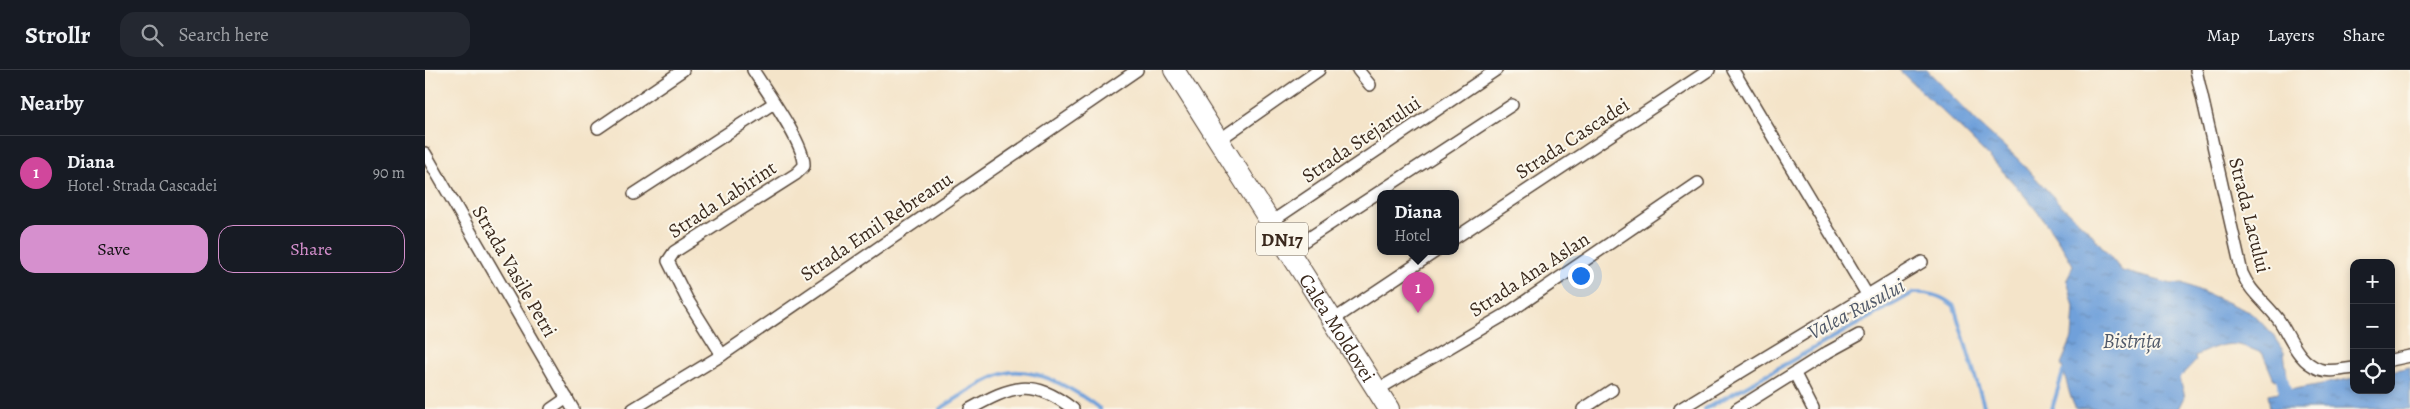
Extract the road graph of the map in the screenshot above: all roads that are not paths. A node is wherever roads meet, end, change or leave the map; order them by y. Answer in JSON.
{"nodes":[{"id":1,"x":683,"y":70,"type":"edge"},
{"id":2,"x":753,"y":70,"type":"edge"},
{"id":3,"x":1137,"y":70,"type":"edge"},
{"id":4,"x":1174,"y":70,"type":"edge"},
{"id":5,"x":1319,"y":70,"type":"edge"},
{"id":6,"x":1358,"y":70,"type":"edge"},
{"id":7,"x":1496,"y":70,"type":"edge"},
{"id":8,"x":1709,"y":70,"type":"edge"},
{"id":9,"x":1733,"y":70,"type":"edge"},
{"id":10,"x":2196,"y":70,"type":"edge"},
{"id":11,"x":1370,"y":85,"type":"dead end"},
{"id":12,"x":774,"y":103,"type":"junction"},
{"id":13,"x":1512,"y":104,"type":"dead end"},
{"id":14,"x":598,"y":128,"type":"dead end"},
{"id":15,"x":1219,"y":140,"type":"junction"},
{"id":16,"x":425,"y":153,"type":"edge"},
{"id":17,"x":1697,"y":183,"type":"dead end"},
{"id":18,"x":1382,"y":190,"type":"edge"},
{"id":19,"x":1377,"y":193,"type":"edge"},
{"id":20,"x":634,"y":194,"type":"dead end"},
{"id":21,"x":1271,"y":222,"type":"junction"},
{"id":22,"x":1459,"y":235,"type":"edge"},
{"id":23,"x":1289,"y":251,"type":"junction"},
{"id":24,"x":1430,"y":255,"type":"edge"},
{"id":25,"x":1923,"y":262,"type":"dead end"},
{"id":26,"x":1868,"y":296,"type":"junction"},
{"id":27,"x":1333,"y":320,"type":"junction"},
{"id":28,"x":1859,"y":335,"type":"dead end"},
{"id":29,"x":722,"y":355,"type":"junction"},
{"id":30,"x":2410,"y":356,"type":"edge"},
{"id":31,"x":2395,"y":359,"type":"edge"},
{"id":32,"x":2350,"y":368,"type":"edge"},
{"id":33,"x":1795,"y":374,"type":"junction"},
{"id":34,"x":1377,"y":390,"type":"junction"},
{"id":35,"x":1612,"y":390,"type":"dead end"},
{"id":36,"x":567,"y":398,"type":"junction"},
{"id":37,"x":551,"y":409,"type":"edge"},
{"id":38,"x":573,"y":409,"type":"edge"},
{"id":39,"x":633,"y":409,"type":"edge"},
{"id":40,"x":970,"y":409,"type":"edge"},
{"id":41,"x":1073,"y":409,"type":"edge"},
{"id":42,"x":1389,"y":409,"type":"edge"},
{"id":43,"x":1583,"y":409,"type":"edge"},
{"id":44,"x":1680,"y":409,"type":"edge"},
{"id":45,"x":1737,"y":409,"type":"edge"},
{"id":46,"x":1813,"y":409,"type":"edge"}],
"edges":[{"from":1,"to":14,"type":"street"},
{"from":2,"to":12,"type":"street","name":"Strada Labirint"},
{"from":3,"to":29,"type":"street","name":"Strada Emil Rebreanu"},
{"from":4,"to":15,"type":"highway","name":"Calea Moldovei","number":"DN17"},
{"from":5,"to":15,"type":"street"},
{"from":6,"to":11,"type":"street"},
{"from":7,"to":21,"type":"street","name":"Strada Stejarului"},
{"from":8,"to":22,"type":"street","name":"Strada Cascadei"},
{"from":9,"to":26,"type":"street"},
{"from":10,"to":32,"type":"street","name":"Strada Lacului"},
{"from":12,"to":20,"type":"street"},
{"from":12,"to":29,"type":"street","name":"Strada Labirint"},
{"from":13,"to":18,"type":"street"},
{"from":15,"to":21,"type":"highway","name":"Calea Moldovei","number":"DN17"},
{"from":16,"to":36,"type":"street","name":"Strada Vasile Petri"},
{"from":17,"to":34,"type":"street","name":"Strada Ana Aslan"},
{"from":19,"to":23,"type":"street"},
{"from":21,"to":23,"type":"highway","name":"Calea Moldovei","number":"DN17"},
{"from":23,"to":27,"type":"highway","name":"Calea Moldovei","number":"DN17"},
{"from":24,"to":27,"type":"street"},
{"from":25,"to":26,"type":"street"},
{"from":26,"to":44,"type":"street"},
{"from":27,"to":34,"type":"highway","name":"Calea Moldovei","number":"DN17"},
{"from":28,"to":33,"type":"street"},
{"from":29,"to":39,"type":"street","name":"Strada Emil Rebreanu"},
{"from":30,"to":31,"type":"street"},
{"from":33,"to":45,"type":"street"},
{"from":33,"to":46,"type":"street"},
{"from":34,"to":42,"type":"highway","name":"Calea Moldovei","number":"DN17"},
{"from":35,"to":43,"type":"street"},
{"from":36,"to":37,"type":"street"},
{"from":36,"to":38,"type":"street","name":"Strada Vasile Petri"},
{"from":40,"to":41,"type":"street"}]}
